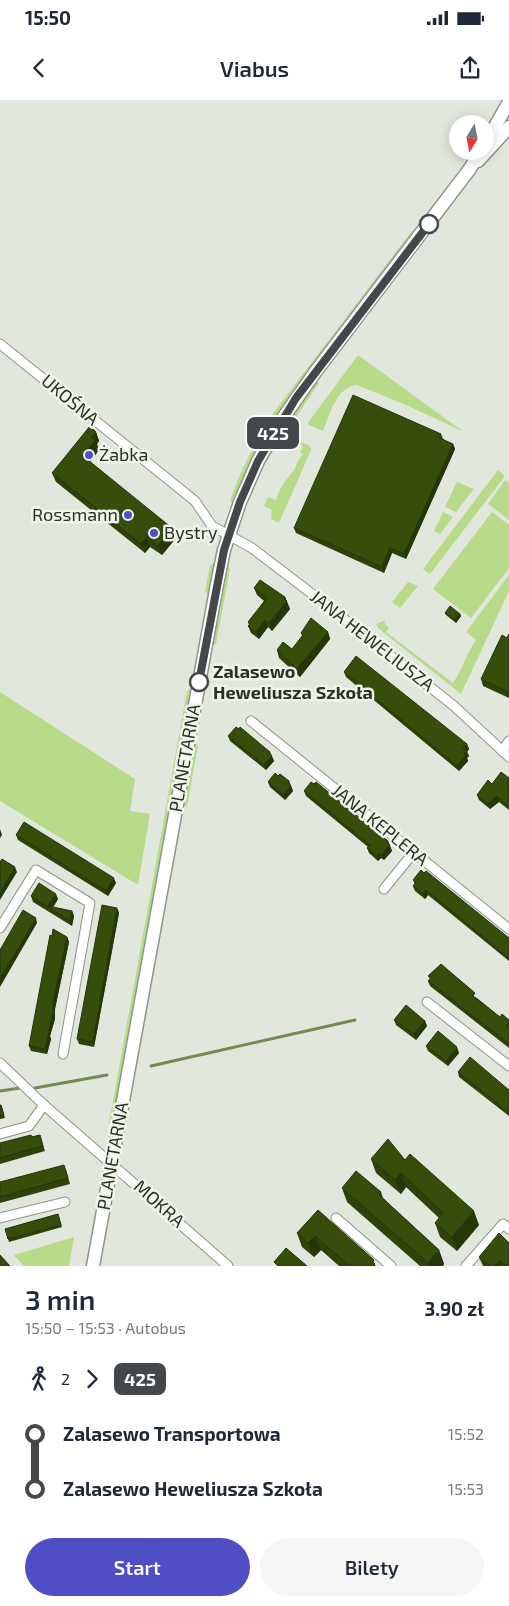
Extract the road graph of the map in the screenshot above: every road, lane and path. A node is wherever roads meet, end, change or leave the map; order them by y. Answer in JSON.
{"nodes":[{"id":1,"x":509,"y":102,"type":"edge"},
{"id":2,"x":509,"y":127,"type":"edge"},
{"id":3,"x":494,"y":128,"type":"edge"},
{"id":4,"x":475,"y":160,"type":"edge"},
{"id":5,"x":469,"y":170,"type":"junction"},
{"id":6,"x":0,"y":344,"type":"edge"},
{"id":7,"x":229,"y":535,"type":"junction"},
{"id":8,"x":251,"y":721,"type":"dead end"},
{"id":9,"x":509,"y":741,"type":"edge"},
{"id":10,"x":506,"y":754,"type":"edge"},
{"id":11,"x":414,"y":852,"type":"junction"},
{"id":12,"x":384,"y":889,"type":"dead end"},
{"id":13,"x":0,"y":928,"type":"edge"},
{"id":14,"x":509,"y":929,"type":"edge"},
{"id":15,"x":427,"y":1002,"type":"dead end"},
{"id":16,"x":63,"y":1054,"type":"dead end"},
{"id":17,"x":0,"y":1063,"type":"edge"},
{"id":18,"x":509,"y":1066,"type":"edge"},
{"id":19,"x":44,"y":1105,"type":"junction"},
{"id":20,"x":0,"y":1134,"type":"edge"},
{"id":21,"x":112,"y":1164,"type":"junction"},
{"id":22,"x":65,"y":1202,"type":"dead end"},
{"id":23,"x":0,"y":1218,"type":"edge"},
{"id":24,"x":336,"y":1218,"type":"dead end"},
{"id":25,"x":509,"y":1229,"type":"edge"},
{"id":26,"x":93,"y":1266,"type":"edge"},
{"id":27,"x":228,"y":1266,"type":"edge"},
{"id":28,"x":390,"y":1266,"type":"edge"},
{"id":29,"x":466,"y":1266,"type":"edge"}],
"edges":[{"from":1,"to":3,"type":"street"},
{"from":2,"to":5,"type":"street","name":"PLANETARNA"},
{"from":4,"to":5,"type":"street","name":"PLANETARNA"},
{"from":5,"to":7,"type":"street","name":"PLANETARNA"},
{"from":6,"to":7,"type":"street","name":"UKOŚNA"},
{"from":7,"to":10,"type":"street","name":"JANA HEWELIUSZA"},
{"from":7,"to":21,"type":"street","name":"PLANETARNA"},
{"from":8,"to":11,"type":"street","name":"JANA KEPLERA"},
{"from":9,"to":10,"type":"street"},
{"from":11,"to":12,"type":"street"},
{"from":11,"to":14,"type":"street","name":"JANA KEPLERA"},
{"from":13,"to":16,"type":"street"},
{"from":15,"to":18,"type":"street"},
{"from":17,"to":19,"type":"street","name":"MOKRA"},
{"from":19,"to":20,"type":"street"},
{"from":19,"to":21,"type":"street","name":"MOKRA"},
{"from":21,"to":26,"type":"street","name":"PLANETARNA"},
{"from":21,"to":27,"type":"street","name":"MOKRA"},
{"from":22,"to":23,"type":"street"},
{"from":24,"to":28,"type":"street"},
{"from":25,"to":29,"type":"street"}]}
